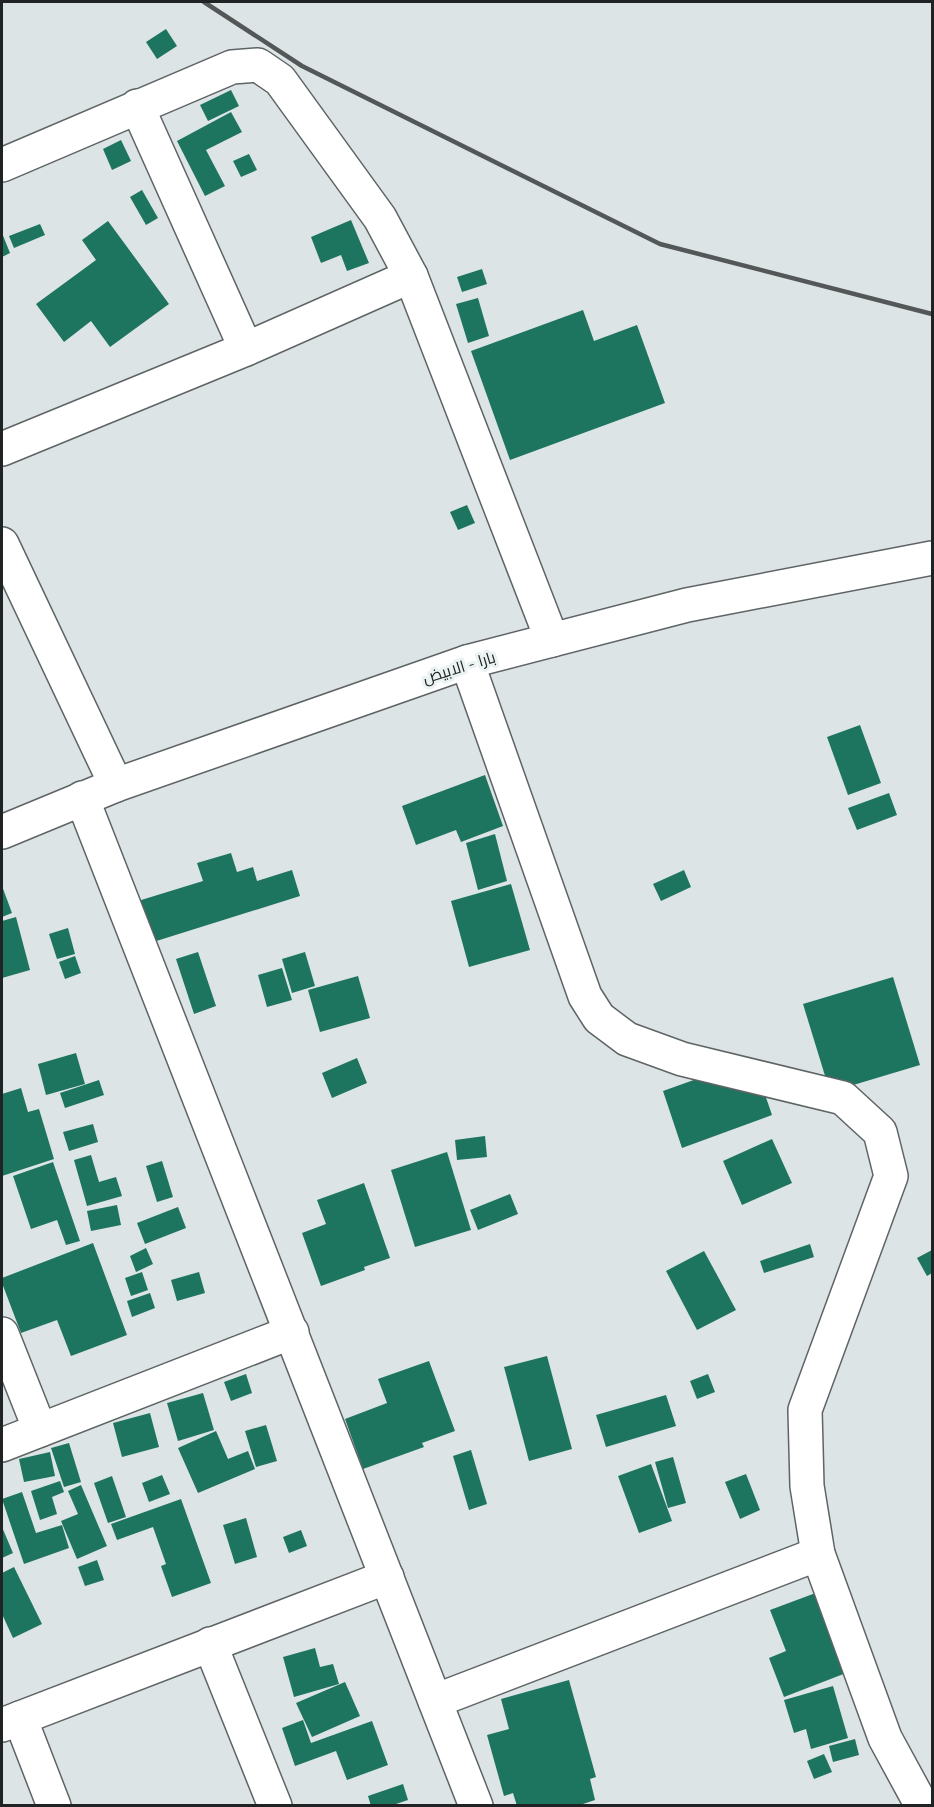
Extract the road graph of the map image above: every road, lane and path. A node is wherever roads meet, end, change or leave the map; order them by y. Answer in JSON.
{"nodes":[{"id":1,"x":137,"y":106,"type":"junction"},
{"id":2,"x":2,"y":165,"type":"edge"},
{"id":3,"x":411,"y":276,"type":"junction"},
{"id":4,"x":246,"y":349,"type":"junction"},
{"id":5,"x":2,"y":449,"type":"edge"},
{"id":6,"x":2,"y":544,"type":"edge"},
{"id":7,"x":933,"y":558,"type":"edge"},
{"id":8,"x":552,"y":640,"type":"junction"},
{"id":9,"x":467,"y":662,"type":"junction"},
{"id":10,"x":116,"y":785,"type":"junction"},
{"id":11,"x":82,"y":798,"type":"junction"},
{"id":12,"x":2,"y":832,"type":"edge"},
{"id":13,"x":292,"y":1332,"type":"junction"},
{"id":14,"x":2,"y":1334,"type":"edge"},
{"id":15,"x":40,"y":1430,"type":"junction"},
{"id":16,"x":2,"y":1445,"type":"edge"},
{"id":17,"x":818,"y":1554,"type":"junction"},
{"id":18,"x":387,"y":1577,"type":"junction"},
{"id":19,"x":210,"y":1644,"type":"junction"},
{"id":20,"x":435,"y":1701,"type":"junction"},
{"id":21,"x":11,"y":1721,"type":"edge"},
{"id":22,"x":54,"y":1806,"type":"edge"},
{"id":23,"x":275,"y":1806,"type":"edge"},
{"id":24,"x":476,"y":1806,"type":"edge"},
{"id":25,"x":922,"y":1806,"type":"edge"}],
"edges":[{"from":1,"to":2,"type":"street"},
{"from":1,"to":3,"type":"street"},
{"from":1,"to":4,"type":"street"},
{"from":3,"to":4,"type":"street"},
{"from":3,"to":8,"type":"street"},
{"from":4,"to":5,"type":"street"},
{"from":6,"to":10,"type":"street"},
{"from":7,"to":8,"type":"street","name":"بارا - الابيض"},
{"from":8,"to":9,"type":"street","name":"بارا - الابيض"},
{"from":9,"to":10,"type":"street","name":"بارا - الابيض"},
{"from":9,"to":17,"type":"street"},
{"from":10,"to":11,"type":"street","name":"بارا - الابيض"},
{"from":11,"to":12,"type":"street","name":"بارا - الابيض"},
{"from":11,"to":13,"type":"street"},
{"from":13,"to":15,"type":"street"},
{"from":13,"to":18,"type":"street"},
{"from":14,"to":15,"type":"street"},
{"from":15,"to":16,"type":"street"},
{"from":17,"to":20,"type":"street"},
{"from":17,"to":25,"type":"street"},
{"from":18,"to":19,"type":"street"},
{"from":18,"to":20,"type":"street"},
{"from":19,"to":21,"type":"street"},
{"from":19,"to":23,"type":"street"},
{"from":20,"to":24,"type":"street"},
{"from":21,"to":22,"type":"street"}]}
